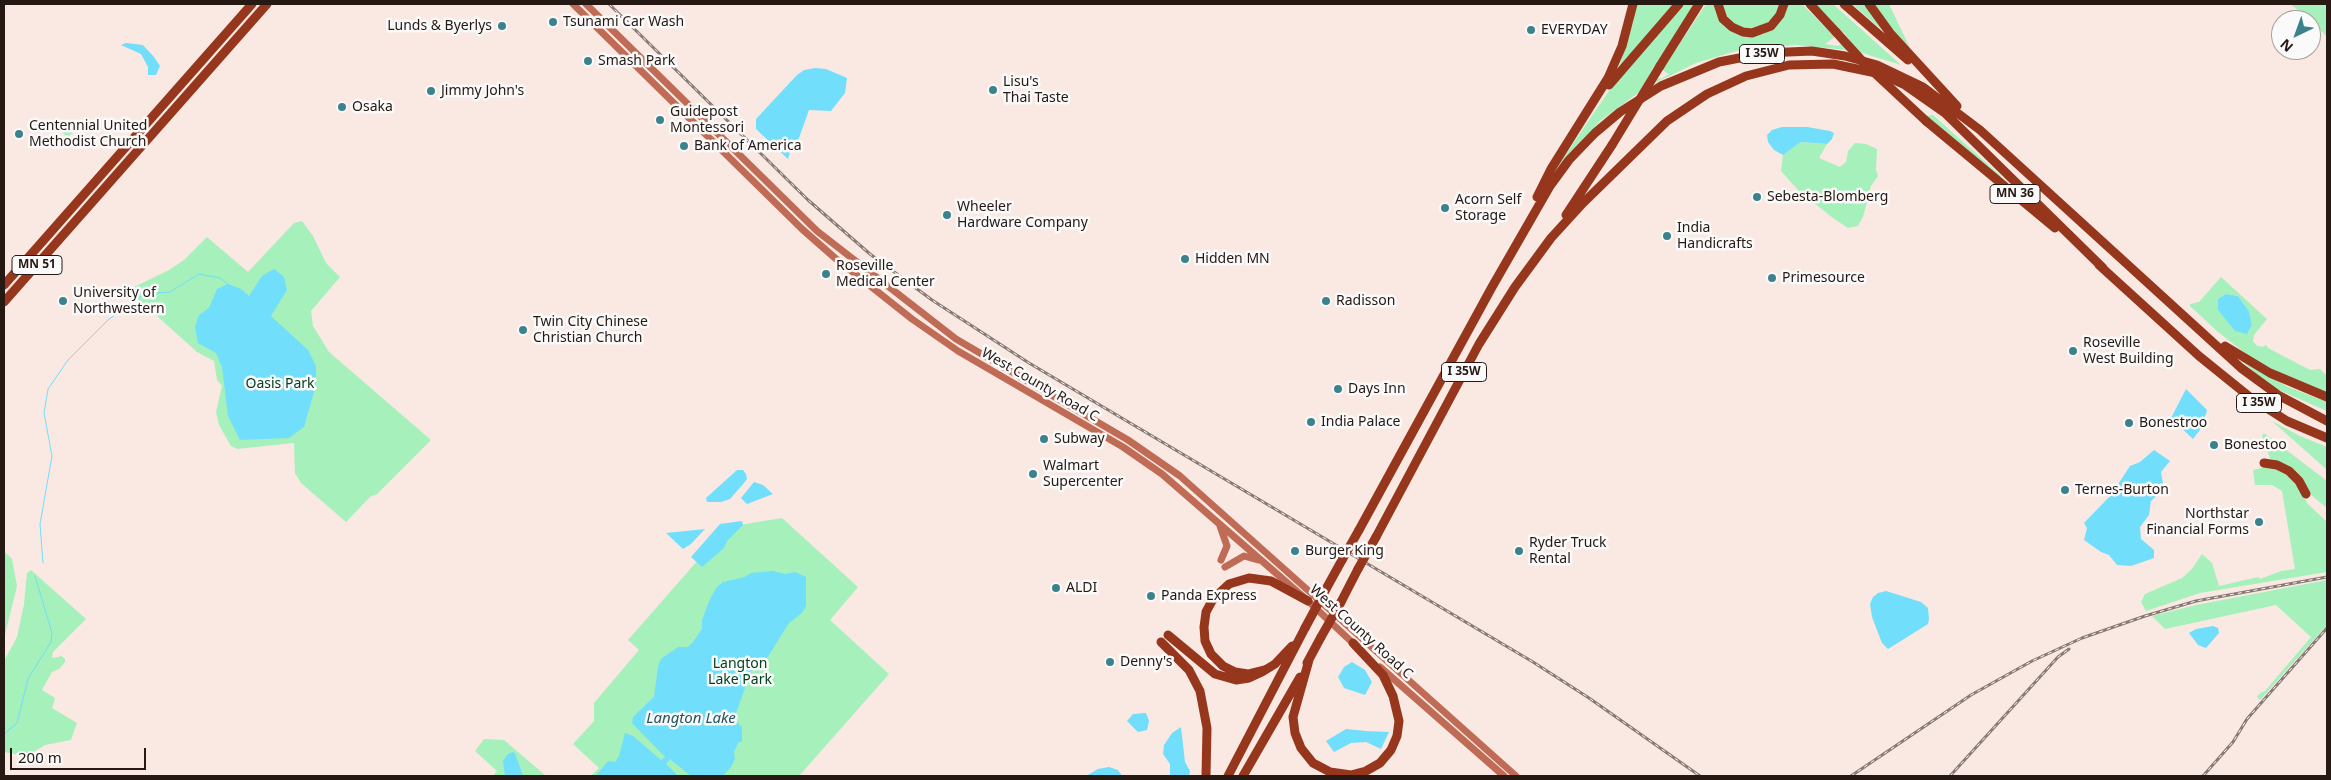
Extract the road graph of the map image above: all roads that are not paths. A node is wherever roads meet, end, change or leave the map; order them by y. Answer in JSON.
{"nodes":[{"id":1,"x":252,"y":4,"type":"edge"},
{"id":2,"x":267,"y":4,"type":"edge"},
{"id":3,"x":573,"y":4,"type":"edge"},
{"id":4,"x":586,"y":4,"type":"edge"},
{"id":5,"x":1633,"y":4,"type":"edge"},
{"id":6,"x":1679,"y":4,"type":"edge"},
{"id":7,"x":1699,"y":4,"type":"edge"},
{"id":8,"x":1718,"y":4,"type":"edge"},
{"id":9,"x":1784,"y":4,"type":"edge"},
{"id":10,"x":1810,"y":4,"type":"edge"},
{"id":11,"x":1844,"y":4,"type":"edge"},
{"id":12,"x":1869,"y":4,"type":"edge"},
{"id":13,"x":1943,"y":92,"type":"junction"},
{"id":14,"x":1581,"y":123,"type":"junction"},
{"id":15,"x":1980,"y":130,"type":"junction"},
{"id":16,"x":1551,"y":238,"type":"junction"},
{"id":17,"x":2102,"y":268,"type":"junction"},
{"id":18,"x":4,"y":285,"type":"edge"},
{"id":19,"x":1492,"y":287,"type":"junction"},
{"id":20,"x":4,"y":302,"type":"edge"},
{"id":21,"x":2190,"y":319,"type":"junction"},
{"id":22,"x":2327,"y":397,"type":"edge"},
{"id":23,"x":2327,"y":421,"type":"edge"},
{"id":24,"x":2327,"y":438,"type":"edge"},
{"id":25,"x":2264,"y":463,"type":"dead end"},
{"id":26,"x":2306,"y":494,"type":"dead end"},
{"id":27,"x":1219,"y":523,"type":"junction"},
{"id":28,"x":1221,"y":560,"type":"dead end"},
{"id":29,"x":1265,"y":563,"type":"junction"},
{"id":30,"x":1225,"y":567,"type":"dead end"},
{"id":31,"x":1308,"y":601,"type":"junction"},
{"id":32,"x":1303,"y":631,"type":"junction"},
{"id":33,"x":1352,"y":643,"type":"junction"},
{"id":34,"x":1309,"y":660,"type":"junction"},
{"id":35,"x":1264,"y":670,"type":"junction"},
{"id":36,"x":1314,"y":763,"type":"junction"},
{"id":37,"x":1206,"y":776,"type":"edge"},
{"id":38,"x":1228,"y":776,"type":"edge"},
{"id":39,"x":1243,"y":776,"type":"edge"},
{"id":40,"x":1329,"y":776,"type":"edge"},
{"id":41,"x":1504,"y":776,"type":"edge"},
{"id":42,"x":1516,"y":776,"type":"edge"}],
"edges":[{"from":1,"to":18,"type":"highway","number":"MN 51"},
{"from":2,"to":20,"type":"highway","number":"MN 51"},
{"from":3,"to":27,"type":"main road","name":"West County Road C"},
{"from":4,"to":42,"type":"main road","name":"West County Road C"},
{"from":5,"to":14,"type":"highway"},
{"from":6,"to":14,"type":"highway"},
{"from":7,"to":16,"type":"highway","bridge":true},
{"from":8,"to":9,"type":"highway"},
{"from":10,"to":17,"type":"highway","number":"MN 36","bridge":true},
{"from":11,"to":13,"type":"highway"},
{"from":12,"to":13,"type":"highway"},
{"from":13,"to":15,"type":"highway"},
{"from":14,"to":19,"type":"highway"},
{"from":15,"to":19,"type":"highway","number":"I 35W"},
{"from":15,"to":21,"type":"highway","number":"I 35W"},
{"from":16,"to":17,"type":"highway","number":"I 35W"},
{"from":16,"to":34,"type":"highway","number":"I 35W","bridge":true},
{"from":17,"to":24,"type":"highway","number":"I 35W"},
{"from":19,"to":32,"type":"highway","number":"I 35W","bridge":true},
{"from":21,"to":22,"type":"highway"},
{"from":21,"to":23,"type":"highway","number":"I 35W"},
{"from":25,"to":26,"type":"highway"},
{"from":27,"to":28,"type":"main road"},
{"from":27,"to":29,"type":"main road","name":"West County Road C"},
{"from":29,"to":30,"type":"main road"},
{"from":29,"to":31,"type":"main road","name":"West County Road C"},
{"from":31,"to":33,"type":"main road","name":"West County Road C"},
{"from":31,"to":35,"type":"highway"},
{"from":32,"to":35,"type":"highway"},
{"from":32,"to":38,"type":"highway","number":"I 35W"},
{"from":33,"to":36,"type":"highway"},
{"from":33,"to":41,"type":"main road","name":"West County Road C"},
{"from":34,"to":36,"type":"highway"},
{"from":34,"to":39,"type":"highway","number":"I 35W"},
{"from":35,"to":37,"type":"highway"},
{"from":36,"to":40,"type":"highway"}]}
